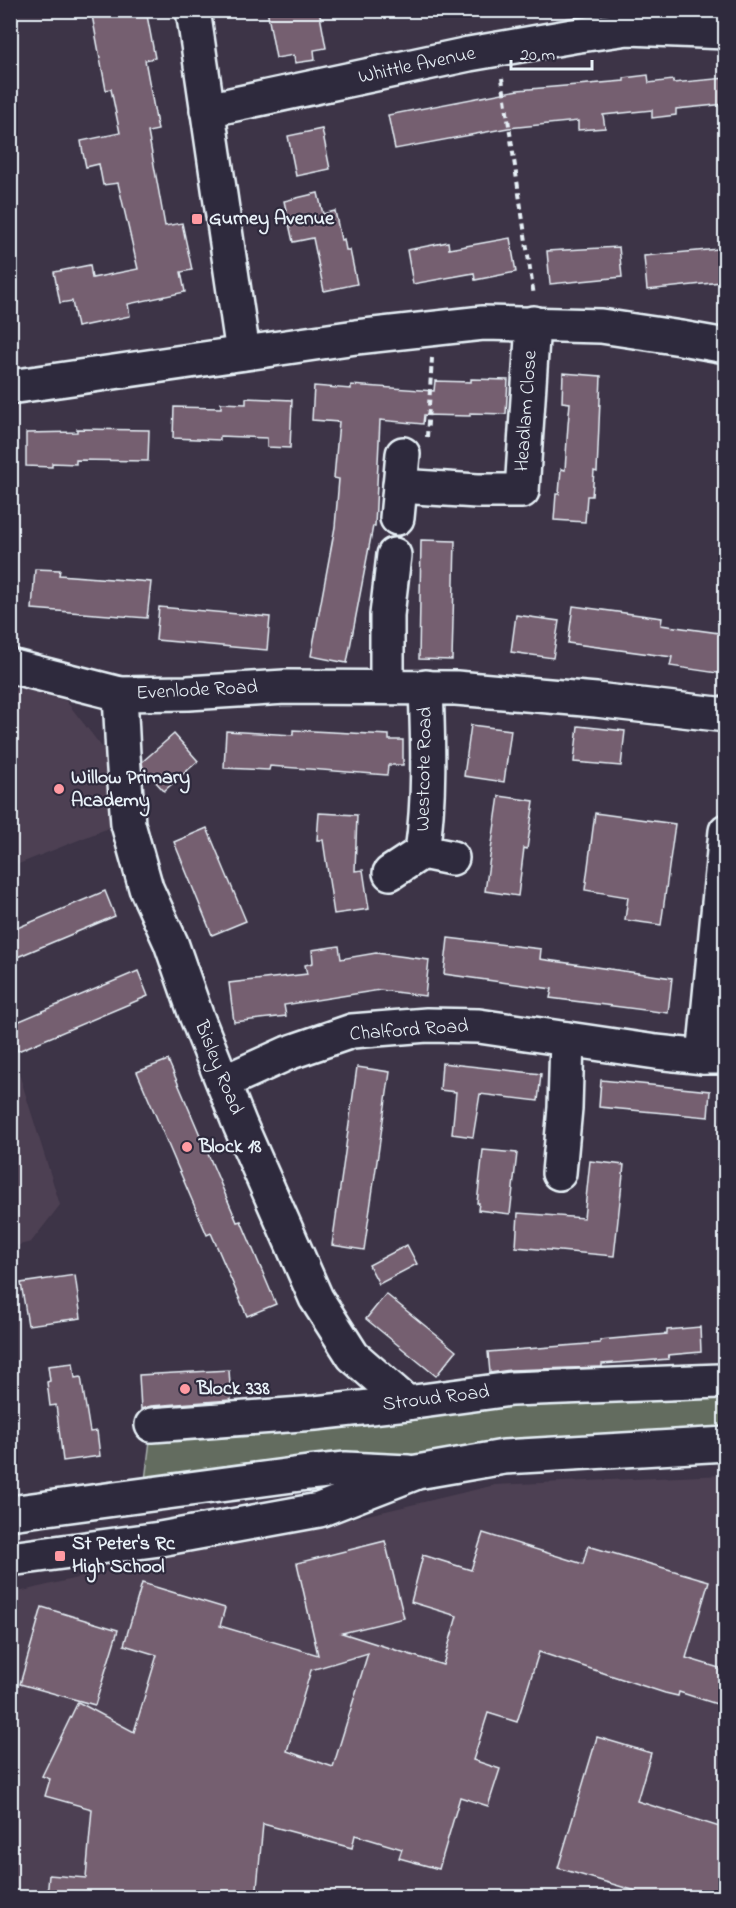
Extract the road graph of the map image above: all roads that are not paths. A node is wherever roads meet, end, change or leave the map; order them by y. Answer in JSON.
{"nodes":[{"id":1,"x":193,"y":10,"type":"edge"},
{"id":2,"x":726,"y":32,"type":"edge"},
{"id":3,"x":207,"y":110,"type":"junction"},
{"id":4,"x":533,"y":323,"type":"junction"},
{"id":5,"x":726,"y":346,"type":"edge"},
{"id":6,"x":243,"y":352,"type":"junction"},
{"id":7,"x":10,"y":387,"type":"edge"},
{"id":8,"x":397,"y":518,"type":"dead end"},
{"id":9,"x":398,"y":562,"type":"dead end"},
{"id":10,"x":10,"y":666,"type":"edge"},
{"id":11,"x":403,"y":687,"type":"junction"},
{"id":12,"x":120,"y":694,"type":"junction"},
{"id":13,"x":726,"y":715,"type":"edge"},
{"id":14,"x":726,"y":831,"type":"edge"},
{"id":15,"x":390,"y":873,"type":"dead end"},
{"id":16,"x":567,"y":1039,"type":"junction"},
{"id":17,"x":715,"y":1057,"type":"edge"},
{"id":18,"x":224,"y":1082,"type":"junction"},
{"id":19,"x":559,"y":1173,"type":"dead end"},
{"id":20,"x":720,"y":1381,"type":"dead end"},
{"id":21,"x":407,"y":1403,"type":"junction"},
{"id":22,"x":152,"y":1425,"type":"dead end"},
{"id":23,"x":726,"y":1444,"type":"edge"},
{"id":24,"x":417,"y":1472,"type":"junction"},
{"id":25,"x":10,"y":1514,"type":"edge"},
{"id":26,"x":10,"y":1559,"type":"edge"}],
"edges":[{"from":1,"to":3,"type":"street"},
{"from":2,"to":3,"type":"street","name":"Whittle Avenue"},
{"from":3,"to":6,"type":"street"},
{"from":4,"to":5,"type":"street"},
{"from":4,"to":6,"type":"street"},
{"from":4,"to":8,"type":"street","name":"Headlam Close"},
{"from":6,"to":7,"type":"street"},
{"from":9,"to":11,"type":"street"},
{"from":10,"to":12,"type":"street","name":"Evenlode Road"},
{"from":11,"to":12,"type":"street","name":"Evenlode Road"},
{"from":11,"to":13,"type":"street","name":"Evenlode Road"},
{"from":11,"to":15,"type":"street","name":"Westcote Road"},
{"from":12,"to":18,"type":"street","name":"Bisley Road"},
{"from":14,"to":17,"type":"street"},
{"from":16,"to":17,"type":"street","name":"Chalford Road"},
{"from":16,"to":18,"type":"street","name":"Chalford Road"},
{"from":16,"to":19,"type":"street"},
{"from":18,"to":21,"type":"street","name":"Bisley Road"},
{"from":20,"to":21,"type":"street","name":"Stroud Road"},
{"from":21,"to":22,"type":"street","name":"Stroud Road"},
{"from":23,"to":24,"type":"street"},
{"from":24,"to":25,"type":"street"},
{"from":24,"to":26,"type":"street"}]}
